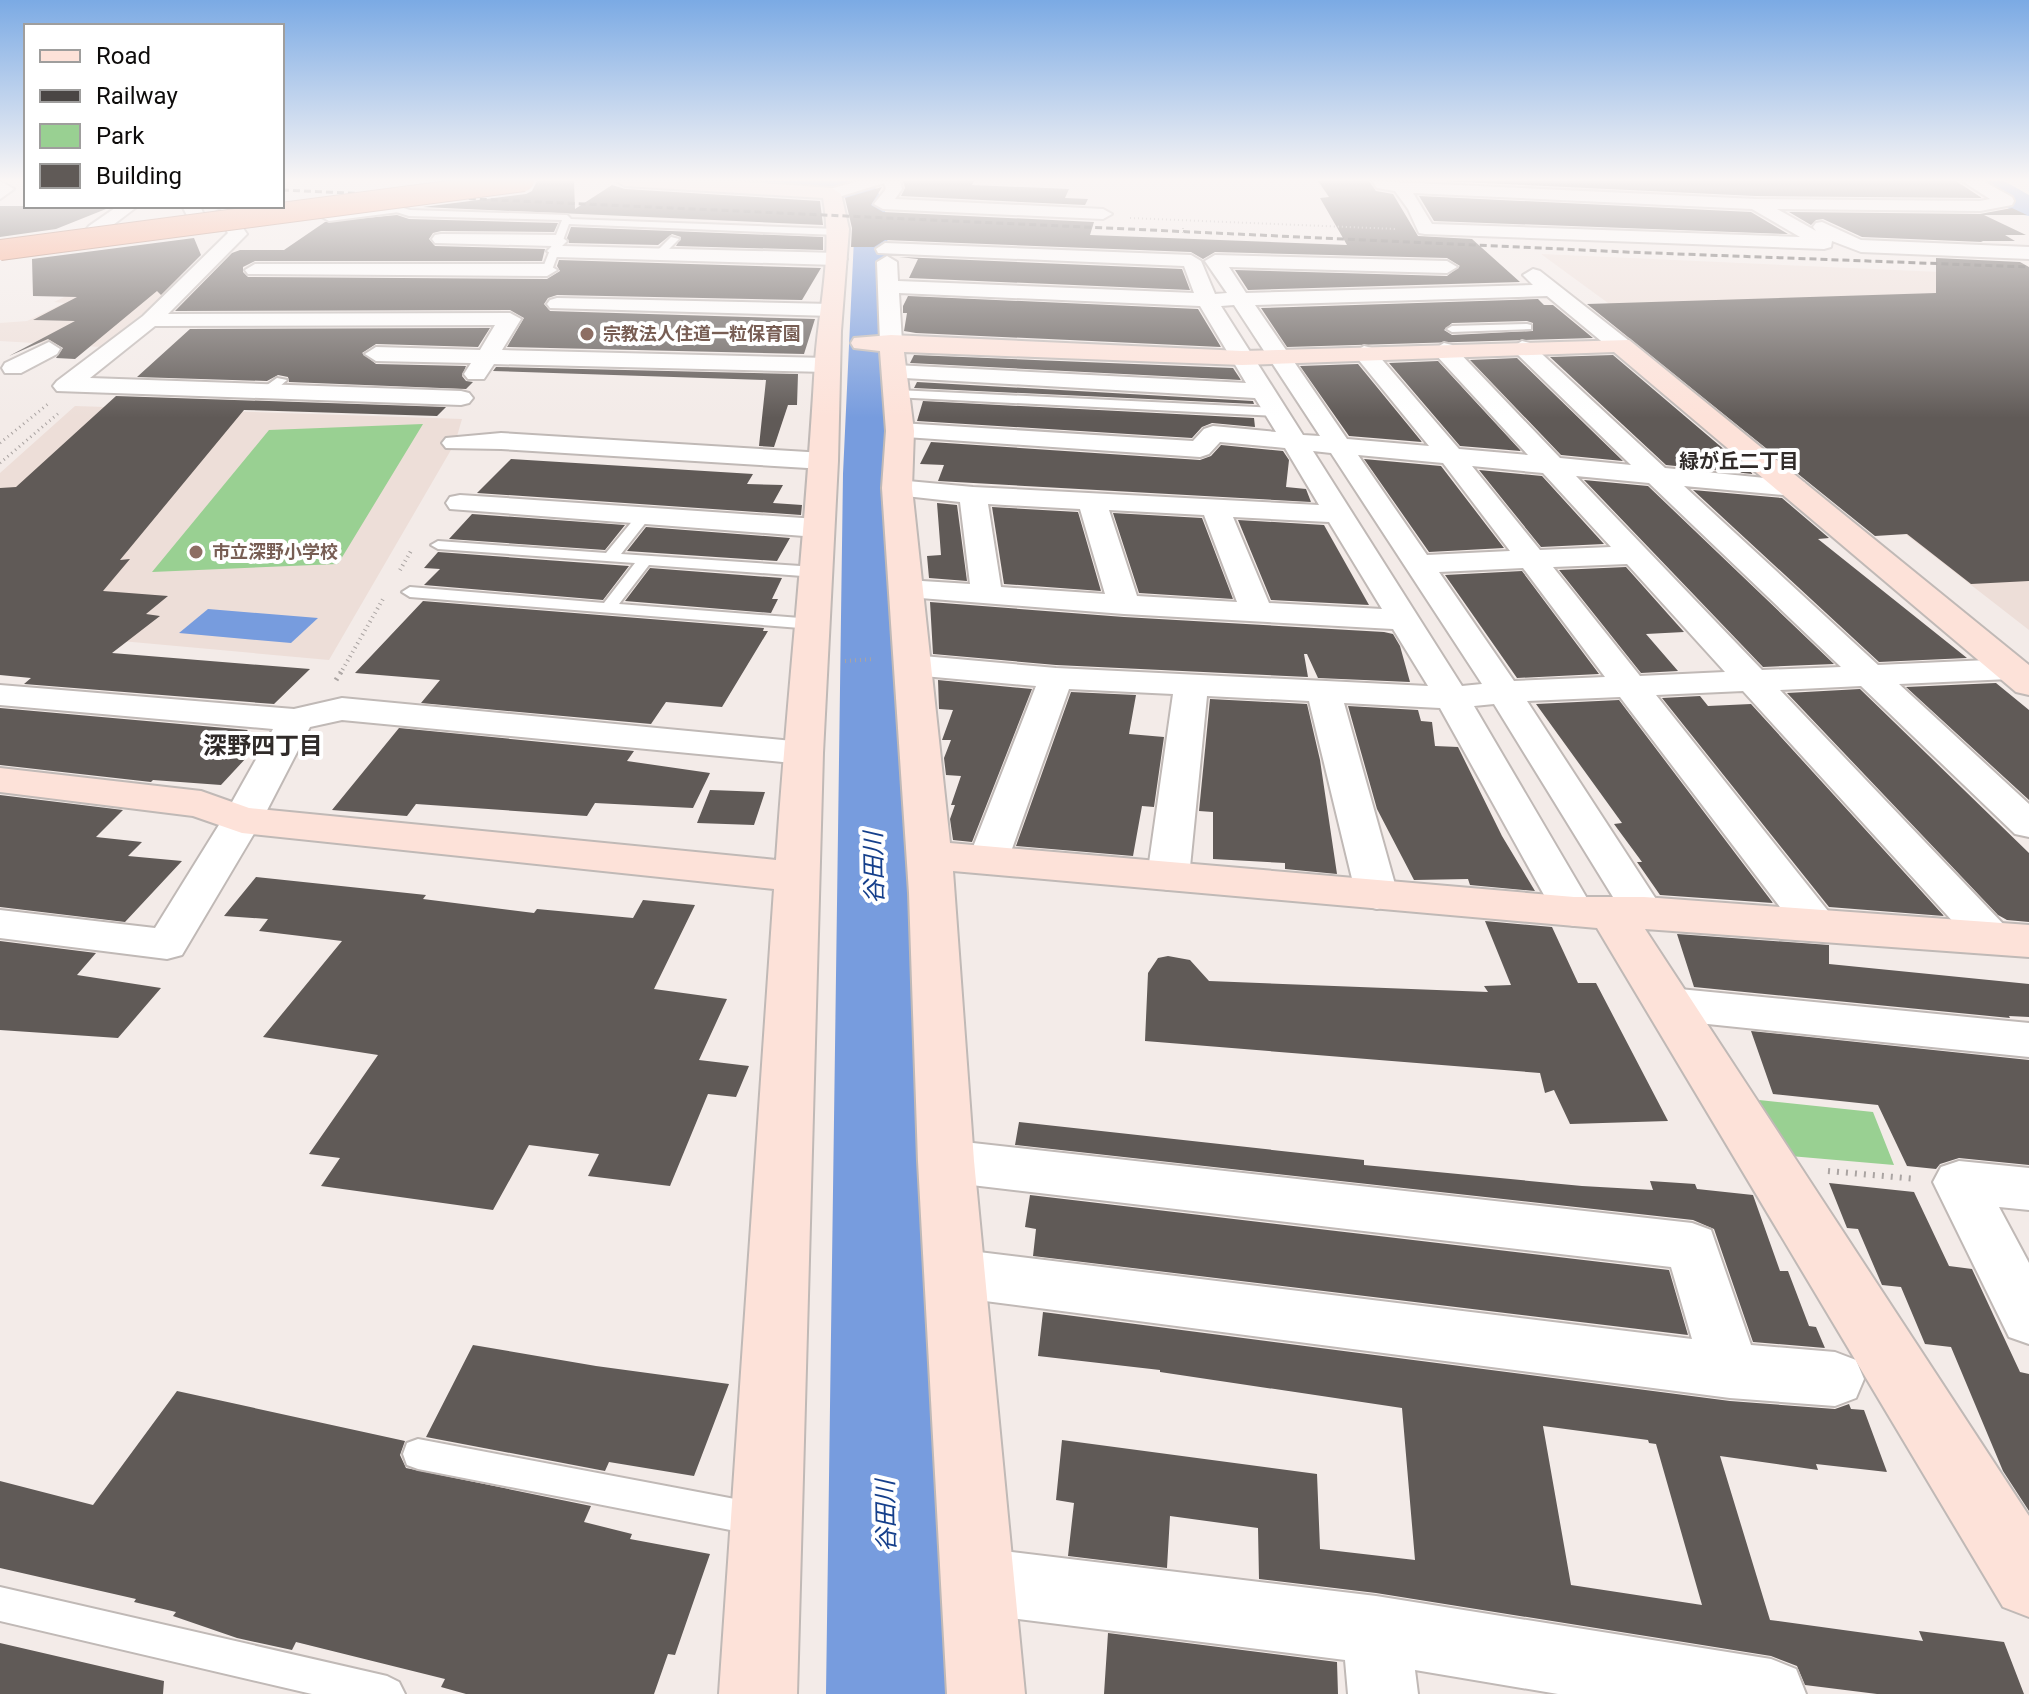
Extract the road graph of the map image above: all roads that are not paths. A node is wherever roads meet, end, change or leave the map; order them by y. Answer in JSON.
{"nodes":[{"id":1,"x":211,"y":260,"type":"edge"},
{"id":2,"x":421,"y":260,"type":"edge"},
{"id":3,"x":551,"y":260,"type":"edge"},
{"id":4,"x":850,"y":260,"type":"edge"},
{"id":5,"x":886,"y":260,"type":"edge"},
{"id":6,"x":1073,"y":260,"type":"edge"},
{"id":7,"x":1517,"y":266,"type":"dead end"},
{"id":8,"x":1463,"y":267,"type":"dead end"},
{"id":9,"x":255,"y":270,"type":"dead end"},
{"id":10,"x":411,"y":270,"type":"junction"},
{"id":11,"x":547,"y":270,"type":"joint"},
{"id":12,"x":887,"y":287,"type":"junction"},
{"id":13,"x":1330,"y":288,"type":"junction"},
{"id":14,"x":1552,"y":290,"type":"junction"},
{"id":15,"x":1419,"y":293,"type":"junction"},
{"id":16,"x":1098,"y":296,"type":"junction"},
{"id":17,"x":1242,"y":299,"type":"junction"},
{"id":18,"x":1207,"y":300,"type":"junction"},
{"id":19,"x":557,"y":304,"type":"dead end"},
{"id":20,"x":150,"y":320,"type":"junction"},
{"id":21,"x":1109,"y":323,"type":"dead end"},
{"id":22,"x":830,"y":338,"type":"junction"},
{"id":23,"x":1366,"y":338,"type":"junction"},
{"id":24,"x":1525,"y":338,"type":"junction"},
{"id":25,"x":1456,"y":342,"type":"junction"},
{"id":26,"x":1620,"y":345,"type":"junction"},
{"id":27,"x":376,"y":354,"type":"dead end"},
{"id":28,"x":1280,"y":356,"type":"junction"},
{"id":29,"x":1242,"y":358,"type":"junction"},
{"id":30,"x":896,"y":361,"type":"junction"},
{"id":31,"x":476,"y":379,"type":"junction"},
{"id":32,"x":1271,"y":402,"type":"junction"},
{"id":33,"x":1294,"y":440,"type":"junction"},
{"id":34,"x":455,"y":443,"type":"dead end"},
{"id":35,"x":1337,"y":445,"type":"junction"},
{"id":36,"x":1450,"y":455,"type":"junction"},
{"id":37,"x":824,"y":461,"type":"junction"},
{"id":38,"x":1549,"y":464,"type":"junction"},
{"id":39,"x":1654,"y":474,"type":"junction"},
{"id":40,"x":897,"y":488,"type":"junction"},
{"id":41,"x":1794,"y":488,"type":"junction"},
{"id":42,"x":973,"y":495,"type":"junction"},
{"id":43,"x":1092,"y":501,"type":"junction"},
{"id":44,"x":460,"y":503,"type":"dead end"},
{"id":45,"x":1215,"y":507,"type":"junction"},
{"id":46,"x":1338,"y":514,"type":"junction"},
{"id":47,"x":644,"y":516,"type":"junction"},
{"id":48,"x":438,"y":545,"type":"dead end"},
{"id":49,"x":816,"y":550,"type":"junction"},
{"id":50,"x":1633,"y":555,"type":"junction"},
{"id":51,"x":610,"y":557,"type":"junction"},
{"id":52,"x":645,"y":560,"type":"junction"},
{"id":53,"x":1530,"y":560,"type":"junction"},
{"id":54,"x":1416,"y":564,"type":"junction"},
{"id":55,"x":906,"y":589,"type":"junction"},
{"id":56,"x":410,"y":592,"type":"dead end"},
{"id":57,"x":987,"y":595,"type":"junction"},
{"id":58,"x":1124,"y":605,"type":"junction"},
{"id":59,"x":608,"y":608,"type":"junction"},
{"id":60,"x":1256,"y":611,"type":"junction"},
{"id":61,"x":1404,"y":620,"type":"junction"},
{"id":62,"x":826,"y":643,"type":"junction"},
{"id":63,"x":896,"y":662,"type":"junction"},
{"id":64,"x":1868,"y":673,"type":"junction"},
{"id":65,"x":2019,"y":676,"type":"edge"},
{"id":66,"x":1056,"y":678,"type":"junction"},
{"id":67,"x":1751,"y":679,"type":"junction"},
{"id":68,"x":1191,"y":685,"type":"junction"},
{"id":69,"x":1632,"y":686,"type":"junction"},
{"id":70,"x":1504,"y":692,"type":"junction"},
{"id":71,"x":1324,"y":693,"type":"junction"},
{"id":72,"x":0,"y":695,"type":"edge"},
{"id":73,"x":1452,"y":698,"type":"junction"},
{"id":74,"x":296,"y":720,"type":"junction"},
{"id":75,"x":803,"y":753,"type":"junction"},
{"id":76,"x":0,"y":780,"type":"edge"},
{"id":77,"x":242,"y":820,"type":"junction"},
{"id":78,"x":2029,"y":825,"type":"edge"},
{"id":79,"x":928,"y":855,"type":"junction"},
{"id":80,"x":988,"y":860,"type":"junction"},
{"id":81,"x":797,"y":877,"type":"junction"},
{"id":82,"x":1168,"y":877,"type":"junction"},
{"id":83,"x":1377,"y":895,"type":"junction"},
{"id":84,"x":1610,"y":912,"type":"junction"},
{"id":85,"x":0,"y":924,"type":"edge"},
{"id":86,"x":1817,"y":926,"type":"junction"},
{"id":87,"x":2010,"y":940,"type":"edge"},
{"id":88,"x":1669,"y":1004,"type":"junction"},
{"id":89,"x":2029,"y":1040,"type":"edge"},
{"id":90,"x":946,"y":1161,"type":"junction"},
{"id":91,"x":2029,"y":1189,"type":"edge"},
{"id":92,"x":954,"y":1273,"type":"junction"},
{"id":93,"x":2029,"y":1319,"type":"edge"},
{"id":94,"x":1730,"y":1371,"type":"junction"},
{"id":95,"x":1835,"y":1379,"type":"dead end"},
{"id":96,"x":418,"y":1454,"type":"dead end"},
{"id":97,"x":766,"y":1521,"type":"junction"},
{"id":98,"x":978,"y":1581,"type":"junction"},
{"id":99,"x":2029,"y":1581,"type":"edge"},
{"id":100,"x":0,"y":1604,"type":"edge"},
{"id":101,"x":1380,"y":1662,"type":"edge"},
{"id":102,"x":1747,"y":1692,"type":"edge"},
{"id":103,"x":387,"y":1694,"type":"edge"},
{"id":104,"x":758,"y":1694,"type":"edge"},
{"id":105,"x":986,"y":1694,"type":"edge"}],
"edges":[{"from":1,"to":20,"type":"street"},
{"from":2,"to":10,"type":"street"},
{"from":3,"to":11,"type":"lane"},
{"from":4,"to":22,"type":"street"},
{"from":5,"to":12,"type":"street"},
{"from":6,"to":18,"type":"street"},
{"from":7,"to":14,"type":"street"},
{"from":8,"to":17,"type":"street"},
{"from":9,"to":10,"type":"street"},
{"from":10,"to":11,"type":"street"},
{"from":12,"to":16,"type":"street"},
{"from":12,"to":30,"type":"street"},
{"from":13,"to":15,"type":"street"},
{"from":13,"to":17,"type":"street"},
{"from":13,"to":23,"type":"street"},
{"from":14,"to":15,"type":"street"},
{"from":14,"to":26,"type":"street"},
{"from":15,"to":25,"type":"street"},
{"from":16,"to":18,"type":"street"},
{"from":16,"to":21,"type":"street"},
{"from":17,"to":18,"type":"street"},
{"from":17,"to":28,"type":"street"},
{"from":18,"to":29,"type":"street"},
{"from":19,"to":22,"type":"street"},
{"from":20,"to":31,"type":"street"},
{"from":20,"to":31,"type":"street"},
{"from":22,"to":30,"type":"street"},
{"from":22,"to":31,"type":"street"},
{"from":22,"to":37,"type":"street"},
{"from":23,"to":25,"type":"street"},
{"from":23,"to":28,"type":"street"},
{"from":23,"to":36,"type":"street"},
{"from":24,"to":25,"type":"street"},
{"from":24,"to":26,"type":"street"},
{"from":24,"to":39,"type":"street"},
{"from":25,"to":38,"type":"street"},
{"from":26,"to":41,"type":"street"},
{"from":27,"to":31,"type":"street"},
{"from":28,"to":29,"type":"street"},
{"from":28,"to":35,"type":"street"},
{"from":29,"to":30,"type":"street"},
{"from":29,"to":32,"type":"street"},
{"from":30,"to":32,"type":"street"},
{"from":30,"to":33,"type":"street"},
{"from":30,"to":40,"type":"street"},
{"from":32,"to":33,"type":"street"},
{"from":33,"to":35,"type":"street"},
{"from":33,"to":46,"type":"street"},
{"from":34,"to":37,"type":"street"},
{"from":35,"to":36,"type":"street"},
{"from":35,"to":54,"type":"street"},
{"from":36,"to":38,"type":"street"},
{"from":36,"to":53,"type":"street"},
{"from":37,"to":49,"type":"street"},
{"from":38,"to":39,"type":"street"},
{"from":38,"to":50,"type":"street"},
{"from":39,"to":41,"type":"street"},
{"from":39,"to":64,"type":"street"},
{"from":40,"to":42,"type":"street"},
{"from":40,"to":55,"type":"street"},
{"from":41,"to":65,"type":"street"},
{"from":42,"to":43,"type":"street"},
{"from":42,"to":57,"type":"street"},
{"from":43,"to":45,"type":"street"},
{"from":43,"to":58,"type":"street"},
{"from":44,"to":47,"type":"street"},
{"from":45,"to":46,"type":"street"},
{"from":45,"to":60,"type":"street"},
{"from":46,"to":61,"type":"street"},
{"from":47,"to":49,"type":"street"},
{"from":47,"to":51,"type":"lane"},
{"from":48,"to":51,"type":"lane"},
{"from":49,"to":52,"type":"lane"},
{"from":49,"to":62,"type":"street"},
{"from":50,"to":53,"type":"street"},
{"from":50,"to":67,"type":"street"},
{"from":51,"to":52,"type":"lane"},
{"from":52,"to":59,"type":"lane"},
{"from":53,"to":54,"type":"street"},
{"from":53,"to":69,"type":"street"},
{"from":54,"to":70,"type":"street"},
{"from":55,"to":57,"type":"street"},
{"from":55,"to":63,"type":"street"},
{"from":56,"to":59,"type":"lane"},
{"from":57,"to":58,"type":"street"},
{"from":58,"to":60,"type":"street"},
{"from":59,"to":62,"type":"lane"},
{"from":60,"to":61,"type":"street"},
{"from":61,"to":73,"type":"street"},
{"from":62,"to":75,"type":"street"},
{"from":63,"to":66,"type":"street"},
{"from":63,"to":79,"type":"street"},
{"from":64,"to":65,"type":"street"},
{"from":64,"to":67,"type":"street"},
{"from":64,"to":78,"type":"street"},
{"from":66,"to":68,"type":"street"},
{"from":66,"to":80,"type":"street"},
{"from":67,"to":69,"type":"street"},
{"from":67,"to":87,"type":"street"},
{"from":68,"to":71,"type":"street"},
{"from":68,"to":82,"type":"street"},
{"from":69,"to":70,"type":"street"},
{"from":69,"to":86,"type":"street"},
{"from":70,"to":73,"type":"street"},
{"from":70,"to":84,"type":"street"},
{"from":71,"to":73,"type":"street"},
{"from":71,"to":83,"type":"street"},
{"from":72,"to":74,"type":"street"},
{"from":73,"to":84,"type":"street"},
{"from":74,"to":75,"type":"street"},
{"from":74,"to":77,"type":"street"},
{"from":75,"to":81,"type":"street"},
{"from":76,"to":77,"type":"street"},
{"from":77,"to":81,"type":"street"},
{"from":77,"to":85,"type":"street"},
{"from":79,"to":80,"type":"street"},
{"from":79,"to":90,"type":"street"},
{"from":80,"to":82,"type":"street"},
{"from":81,"to":97,"type":"street"},
{"from":82,"to":83,"type":"street"},
{"from":83,"to":84,"type":"street"},
{"from":84,"to":86,"type":"street"},
{"from":84,"to":88,"type":"street"},
{"from":86,"to":87,"type":"street"},
{"from":88,"to":89,"type":"street"},
{"from":88,"to":99,"type":"street"},
{"from":90,"to":92,"type":"street"},
{"from":90,"to":94,"type":"street"},
{"from":91,"to":93,"type":"street"},
{"from":92,"to":94,"type":"street"},
{"from":92,"to":98,"type":"street"},
{"from":94,"to":95,"type":"street"},
{"from":96,"to":97,"type":"lane"},
{"from":97,"to":104,"type":"street"},
{"from":98,"to":101,"type":"street"},
{"from":98,"to":105,"type":"street"},
{"from":100,"to":103,"type":"lane"},
{"from":101,"to":102,"type":"street"}]}
